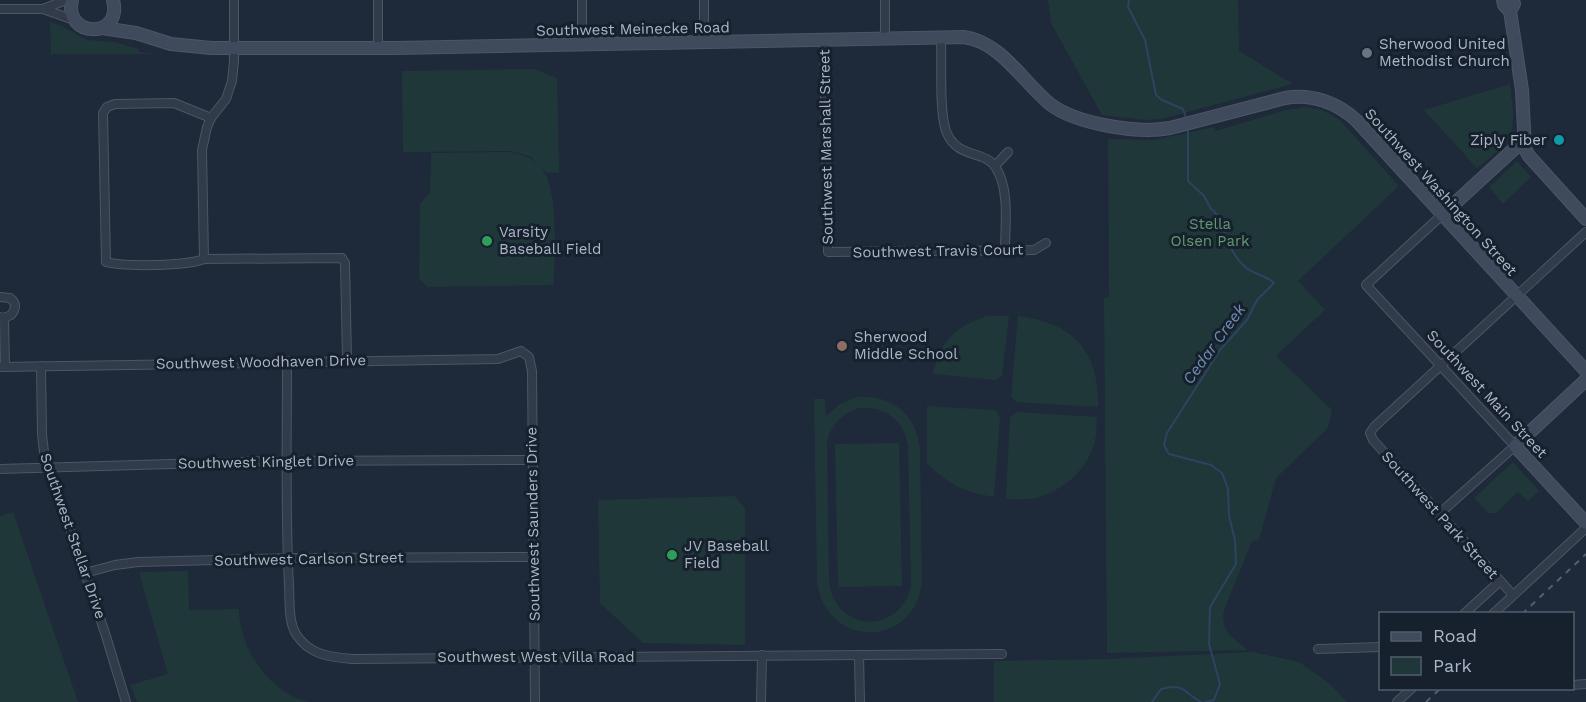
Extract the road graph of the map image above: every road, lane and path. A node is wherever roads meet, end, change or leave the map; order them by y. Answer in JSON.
{"nodes":[{"id":1,"x":66,"y":0,"type":"edge"},
{"id":2,"x":72,"y":0,"type":"edge"},
{"id":3,"x":234,"y":0,"type":"edge"},
{"id":4,"x":378,"y":0,"type":"edge"},
{"id":5,"x":582,"y":0,"type":"edge"},
{"id":6,"x":704,"y":0,"type":"edge"},
{"id":7,"x":885,"y":0,"type":"edge"},
{"id":8,"x":114,"y":3,"type":"edge"},
{"id":9,"x":1508,"y":4,"type":"edge"},
{"id":10,"x":0,"y":9,"type":"edge"},
{"id":11,"x":43,"y":9,"type":"junction"},
{"id":12,"x":75,"y":20,"type":"junction"},
{"id":13,"x":102,"y":28,"type":"junction"},
{"id":14,"x":136,"y":33,"type":"junction"},
{"id":15,"x":941,"y":39,"type":"junction"},
{"id":16,"x":885,"y":40,"type":"junction"},
{"id":17,"x":824,"y":41,"type":"junction"},
{"id":18,"x":704,"y":43,"type":"junction"},
{"id":19,"x":582,"y":45,"type":"junction"},
{"id":20,"x":234,"y":48,"type":"junction"},
{"id":21,"x":378,"y":48,"type":"junction"},
{"id":22,"x":211,"y":118,"type":"junction"},
{"id":23,"x":1103,"y":124,"type":"joint"},
{"id":24,"x":1524,"y":143,"type":"junction"},
{"id":25,"x":1008,"y":152,"type":"dead end"},
{"id":26,"x":995,"y":166,"type":"junction"},
{"id":27,"x":1442,"y":215,"type":"junction"},
{"id":28,"x":1586,"y":219,"type":"edge"},
{"id":29,"x":1586,"y":232,"type":"edge"},
{"id":30,"x":1046,"y":243,"type":"dead end"},
{"id":31,"x":1005,"y":250,"type":"junction"},
{"id":32,"x":828,"y":252,"type":"joint"},
{"id":33,"x":204,"y":259,"type":"junction"},
{"id":34,"x":1516,"y":296,"type":"junction"},
{"id":35,"x":0,"y":297,"type":"edge"},
{"id":36,"x":2,"y":317,"type":"edge"},
{"id":37,"x":520,"y":351,"type":"joint"},
{"id":38,"x":347,"y":360,"type":"junction"},
{"id":39,"x":287,"y":362,"type":"junction"},
{"id":40,"x":41,"y":366,"type":"junction"},
{"id":41,"x":1441,"y":366,"type":"junction"},
{"id":42,"x":2,"y":367,"type":"edge"},
{"id":43,"x":1586,"y":371,"type":"edge"},
{"id":44,"x":1586,"y":380,"type":"edge"},
{"id":45,"x":1515,"y":446,"type":"junction"},
{"id":46,"x":532,"y":460,"type":"junction"},
{"id":47,"x":287,"y":461,"type":"junction"},
{"id":48,"x":49,"y":466,"type":"junction"},
{"id":49,"x":0,"y":469,"type":"edge"},
{"id":50,"x":1438,"y":514,"type":"junction"},
{"id":51,"x":1586,"y":523,"type":"edge"},
{"id":52,"x":1586,"y":528,"type":"edge"},
{"id":53,"x":534,"y":557,"type":"junction"},
{"id":54,"x":288,"y":559,"type":"junction"},
{"id":55,"x":85,"y":573,"type":"junction"},
{"id":56,"x":1500,"y":581,"type":"junction"},
{"id":57,"x":1513,"y":595,"type":"junction"},
{"id":58,"x":1466,"y":612,"type":"edge"},
{"id":59,"x":1495,"y":612,"type":"edge"},
{"id":60,"x":1379,"y":647,"type":"edge"},
{"id":61,"x":1318,"y":650,"type":"dead end"},
{"id":62,"x":1002,"y":654,"type":"dead end"},
{"id":63,"x":762,"y":655,"type":"junction"},
{"id":64,"x":859,"y":655,"type":"junction"},
{"id":65,"x":534,"y":657,"type":"junction"},
{"id":66,"x":1410,"y":690,"type":"edge"},
{"id":67,"x":126,"y":702,"type":"edge"},
{"id":68,"x":535,"y":702,"type":"edge"},
{"id":69,"x":761,"y":702,"type":"edge"},
{"id":70,"x":860,"y":702,"type":"edge"},
{"id":71,"x":1397,"y":702,"type":"edge"}],
"edges":[{"from":1,"to":11,"type":"street"},
{"from":2,"to":12,"type":"main road"},
{"from":3,"to":20,"type":"street"},
{"from":4,"to":21,"type":"street"},
{"from":5,"to":19,"type":"street"},
{"from":6,"to":18,"type":"street"},
{"from":7,"to":16,"type":"street"},
{"from":8,"to":13,"type":"main road"},
{"from":8,"to":14,"type":"main road"},
{"from":9,"to":24,"type":"main road"},
{"from":10,"to":11,"type":"street"},
{"from":11,"to":12,"type":"street"},
{"from":12,"to":13,"type":"main road","name":"Southwest Meinecke Road"},
{"from":13,"to":14,"type":"main road","name":"Southwest Meinecke Road"},
{"from":14,"to":20,"type":"main road","name":"Southwest Meinecke Road"},
{"from":15,"to":16,"type":"main road","name":"Southwest Meinecke Road"},
{"from":15,"to":23,"type":"main road","name":"Southwest Meinecke Road"},
{"from":15,"to":26,"type":"street"},
{"from":16,"to":17,"type":"main road","name":"Southwest Meinecke Road"},
{"from":17,"to":18,"type":"main road","name":"Southwest Meinecke Road"},
{"from":17,"to":32,"type":"street","name":"Southwest Marshall Street"},
{"from":18,"to":19,"type":"main road","name":"Southwest Meinecke Road"},
{"from":19,"to":21,"type":"main road","name":"Southwest Meinecke Road"},
{"from":20,"to":21,"type":"main road","name":"Southwest Meinecke Road"},
{"from":20,"to":22,"type":"street"},
{"from":22,"to":33,"type":"street"},
{"from":22,"to":33,"type":"street"},
{"from":23,"to":27,"type":"main road","name":"Southwest Washington Street"},
{"from":24,"to":27,"type":"main road"},
{"from":24,"to":28,"type":"main road"},
{"from":25,"to":26,"type":"street"},
{"from":26,"to":31,"type":"street"},
{"from":27,"to":34,"type":"main road","name":"Southwest Washington Street"},
{"from":27,"to":41,"type":"street","name":"Southwest Main Street"},
{"from":29,"to":34,"type":"street"},
{"from":30,"to":31,"type":"street","name":"Southwest Travis Court"},
{"from":31,"to":32,"type":"street","name":"Southwest Travis Court"},
{"from":33,"to":38,"type":"street"},
{"from":34,"to":41,"type":"street"},
{"from":34,"to":43,"type":"main road","name":"Southwest Washington Street"},
{"from":35,"to":36,"type":"street"},
{"from":36,"to":42,"type":"street"},
{"from":37,"to":38,"type":"street","name":"Southwest Woodhaven Drive"},
{"from":37,"to":46,"type":"street","name":"Southwest Saunders Drive"},
{"from":38,"to":39,"type":"street","name":"Southwest Woodhaven Drive"},
{"from":39,"to":40,"type":"street","name":"Southwest Woodhaven Drive"},
{"from":39,"to":47,"type":"street","name":"Southwest West Villa Road"},
{"from":40,"to":42,"type":"street","name":"Southwest Woodhaven Drive"},
{"from":40,"to":48,"type":"street","name":"Southwest Stellar Drive"},
{"from":41,"to":45,"type":"street","name":"Southwest Main Street"},
{"from":41,"to":50,"type":"street","name":"Southwest Park Street"},
{"from":44,"to":45,"type":"main road"},
{"from":45,"to":50,"type":"street"},
{"from":45,"to":51,"type":"main road","name":"Southwest Main Street"},
{"from":46,"to":47,"type":"street","name":"Southwest Kinglet Drive"},
{"from":46,"to":53,"type":"street","name":"Southwest Saunders Drive"},
{"from":47,"to":48,"type":"street","name":"Southwest Kinglet Drive"},
{"from":47,"to":54,"type":"street","name":"Southwest West Villa Road"},
{"from":48,"to":49,"type":"street","name":"Southwest Kinglet Drive"},
{"from":48,"to":55,"type":"street","name":"Southwest Stellar Drive"},
{"from":50,"to":56,"type":"street","name":"Southwest Park Street"},
{"from":52,"to":57,"type":"street"},
{"from":53,"to":54,"type":"street","name":"Southwest Carlson Street"},
{"from":53,"to":65,"type":"street","name":"Southwest Saunders Drive"},
{"from":54,"to":55,"type":"street","name":"Southwest Carlson Street"},
{"from":54,"to":65,"type":"street","name":"Southwest West Villa Road"},
{"from":55,"to":67,"type":"street","name":"Southwest Stellar Drive"},
{"from":56,"to":57,"type":"street","name":"Southwest Park Street"},
{"from":56,"to":58,"type":"street"},
{"from":57,"to":59,"type":"street"},
{"from":60,"to":61,"type":"street"},
{"from":62,"to":64,"type":"street","name":"Southwest West Villa Road"},
{"from":63,"to":64,"type":"street","name":"Southwest West Villa Road"},
{"from":63,"to":65,"type":"street","name":"Southwest West Villa Road"},
{"from":63,"to":69,"type":"street"},
{"from":64,"to":70,"type":"street"},
{"from":65,"to":68,"type":"street","name":"Southwest Saunders Drive"},
{"from":66,"to":71,"type":"street"}]}
